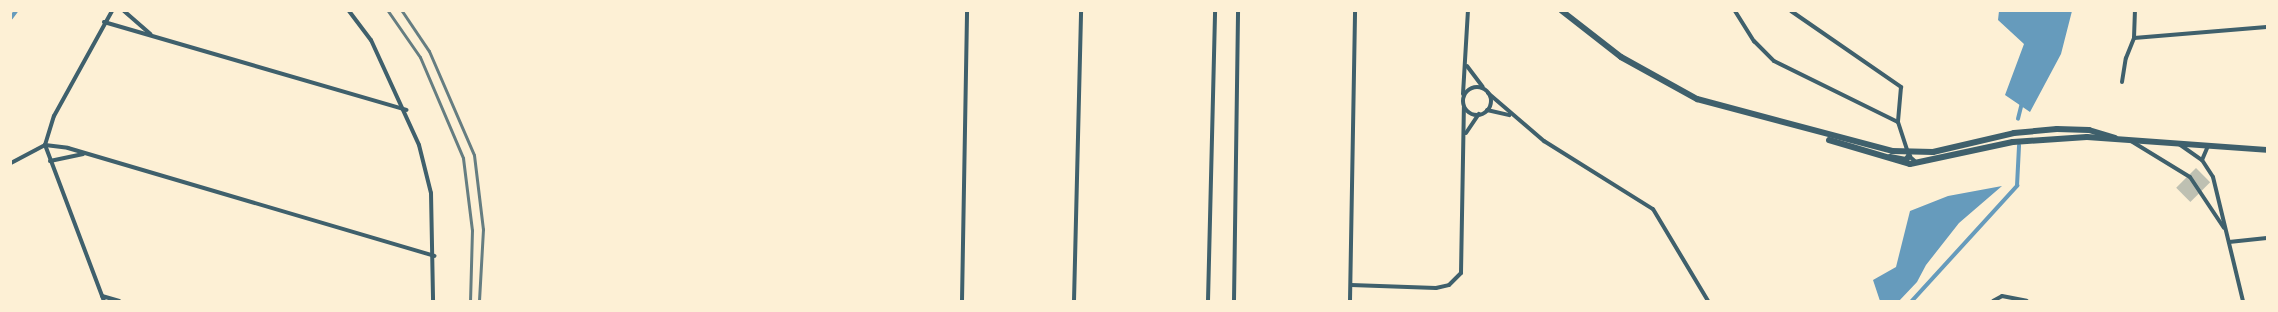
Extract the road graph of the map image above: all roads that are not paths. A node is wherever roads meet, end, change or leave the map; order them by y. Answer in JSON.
{"nodes":[{"id":1,"x":112,"y":11,"type":"edge"},
{"id":2,"x":124,"y":11,"type":"edge"},
{"id":3,"x":349,"y":11,"type":"edge"},
{"id":4,"x":967,"y":11,"type":"edge"},
{"id":5,"x":1081,"y":11,"type":"edge"},
{"id":6,"x":1215,"y":11,"type":"edge"},
{"id":7,"x":1238,"y":11,"type":"edge"},
{"id":8,"x":1355,"y":11,"type":"edge"},
{"id":9,"x":1468,"y":11,"type":"edge"},
{"id":10,"x":1562,"y":11,"type":"edge"},
{"id":11,"x":1735,"y":11,"type":"edge"},
{"id":12,"x":1791,"y":11,"type":"edge"},
{"id":13,"x":2136,"y":11,"type":"edge"},
{"id":14,"x":104,"y":22,"type":"junction"},
{"id":15,"x":2267,"y":27,"type":"edge"},
{"id":16,"x":154,"y":37,"type":"junction"},
{"id":17,"x":2134,"y":38,"type":"junction"},
{"id":18,"x":1466,"y":64,"type":"junction"},
{"id":19,"x":2122,"y":82,"type":"dead end"},
{"id":20,"x":1487,"y":91,"type":"junction"},
{"id":21,"x":1463,"y":97,"type":"junction"},
{"id":22,"x":1464,"y":107,"type":"junction"},
{"id":23,"x":406,"y":110,"type":"junction"},
{"id":24,"x":1487,"y":110,"type":"junction"},
{"id":25,"x":1479,"y":114,"type":"junction"},
{"id":26,"x":1515,"y":118,"type":"junction"},
{"id":27,"x":1898,"y":122,"type":"junction"},
{"id":28,"x":1794,"y":127,"type":"junction"},
{"id":29,"x":1465,"y":135,"type":"junction"},
{"id":30,"x":2115,"y":138,"type":"junction"},
{"id":31,"x":2128,"y":139,"type":"junction"},
{"id":32,"x":45,"y":144,"type":"junction"},
{"id":33,"x":2179,"y":144,"type":"junction"},
{"id":34,"x":2208,"y":146,"type":"junction"},
{"id":35,"x":2267,"y":150,"type":"edge"},
{"id":36,"x":90,"y":155,"type":"junction"},
{"id":37,"x":1909,"y":155,"type":"junction"},
{"id":38,"x":1876,"y":156,"type":"junction"},
{"id":39,"x":2202,"y":160,"type":"junction"},
{"id":40,"x":50,"y":161,"type":"junction"},
{"id":41,"x":1918,"y":163,"type":"junction"},
{"id":42,"x":11,"y":164,"type":"edge"},
{"id":43,"x":2226,"y":231,"type":"junction"},
{"id":44,"x":2267,"y":238,"type":"edge"},
{"id":45,"x":2229,"y":242,"type":"junction"},
{"id":46,"x":434,"y":256,"type":"junction"},
{"id":47,"x":1351,"y":285,"type":"junction"},
{"id":48,"x":102,"y":296,"type":"junction"},
{"id":49,"x":104,"y":301,"type":"edge"},
{"id":50,"x":119,"y":301,"type":"edge"},
{"id":51,"x":433,"y":301,"type":"edge"},
{"id":52,"x":962,"y":301,"type":"edge"},
{"id":53,"x":1074,"y":301,"type":"edge"},
{"id":54,"x":1208,"y":301,"type":"edge"},
{"id":55,"x":1234,"y":301,"type":"edge"},
{"id":56,"x":1350,"y":301,"type":"edge"},
{"id":57,"x":1708,"y":301,"type":"edge"},
{"id":58,"x":1993,"y":301,"type":"edge"},
{"id":59,"x":2027,"y":301,"type":"edge"},
{"id":60,"x":2243,"y":301,"type":"edge"}],
"edges":[{"from":1,"to":14,"type":"street"},
{"from":2,"to":16,"type":"street"},
{"from":3,"to":23,"type":"street"},
{"from":4,"to":52,"type":"street"},
{"from":5,"to":53,"type":"street"},
{"from":6,"to":54,"type":"street"},
{"from":7,"to":55,"type":"street"},
{"from":8,"to":47,"type":"street"},
{"from":9,"to":18,"type":"street"},
{"from":10,"to":28,"type":"street"},
{"from":11,"to":27,"type":"street"},
{"from":12,"to":27,"type":"street"},
{"from":13,"to":17,"type":"street"},
{"from":14,"to":16,"type":"street"},
{"from":14,"to":32,"type":"street"},
{"from":15,"to":17,"type":"street"},
{"from":16,"to":23,"type":"street"},
{"from":17,"to":19,"type":"street"},
{"from":18,"to":20,"type":"street"},
{"from":18,"to":21,"type":"street"},
{"from":20,"to":21,"type":"street"},
{"from":20,"to":24,"type":"street"},
{"from":20,"to":26,"type":"street"},
{"from":21,"to":22,"type":"street"},
{"from":22,"to":25,"type":"street"},
{"from":22,"to":29,"type":"street"},
{"from":23,"to":46,"type":"street"},
{"from":24,"to":25,"type":"street"},
{"from":24,"to":26,"type":"street"},
{"from":25,"to":29,"type":"street"},
{"from":26,"to":57,"type":"street"},
{"from":27,"to":37,"type":"street"},
{"from":28,"to":37,"type":"street"},
{"from":28,"to":38,"type":"street"},
{"from":29,"to":47,"type":"street"},
{"from":30,"to":31,"type":"street"},
{"from":30,"to":37,"type":"street"},
{"from":30,"to":41,"type":"street"},
{"from":31,"to":33,"type":"street"},
{"from":31,"to":43,"type":"street"},
{"from":32,"to":36,"type":"street"},
{"from":32,"to":40,"type":"street"},
{"from":32,"to":42,"type":"street"},
{"from":33,"to":34,"type":"street"},
{"from":33,"to":39,"type":"street"},
{"from":34,"to":35,"type":"street"},
{"from":34,"to":39,"type":"street"},
{"from":36,"to":40,"type":"street"},
{"from":36,"to":46,"type":"street"},
{"from":37,"to":38,"type":"street"},
{"from":37,"to":41,"type":"street"},
{"from":38,"to":41,"type":"street"},
{"from":39,"to":43,"type":"street"},
{"from":40,"to":48,"type":"street"},
{"from":43,"to":45,"type":"street"},
{"from":44,"to":45,"type":"street"},
{"from":45,"to":60,"type":"street"},
{"from":46,"to":51,"type":"street"},
{"from":47,"to":56,"type":"street"},
{"from":48,"to":49,"type":"street"},
{"from":48,"to":50,"type":"street"},
{"from":58,"to":59,"type":"street"}]}
